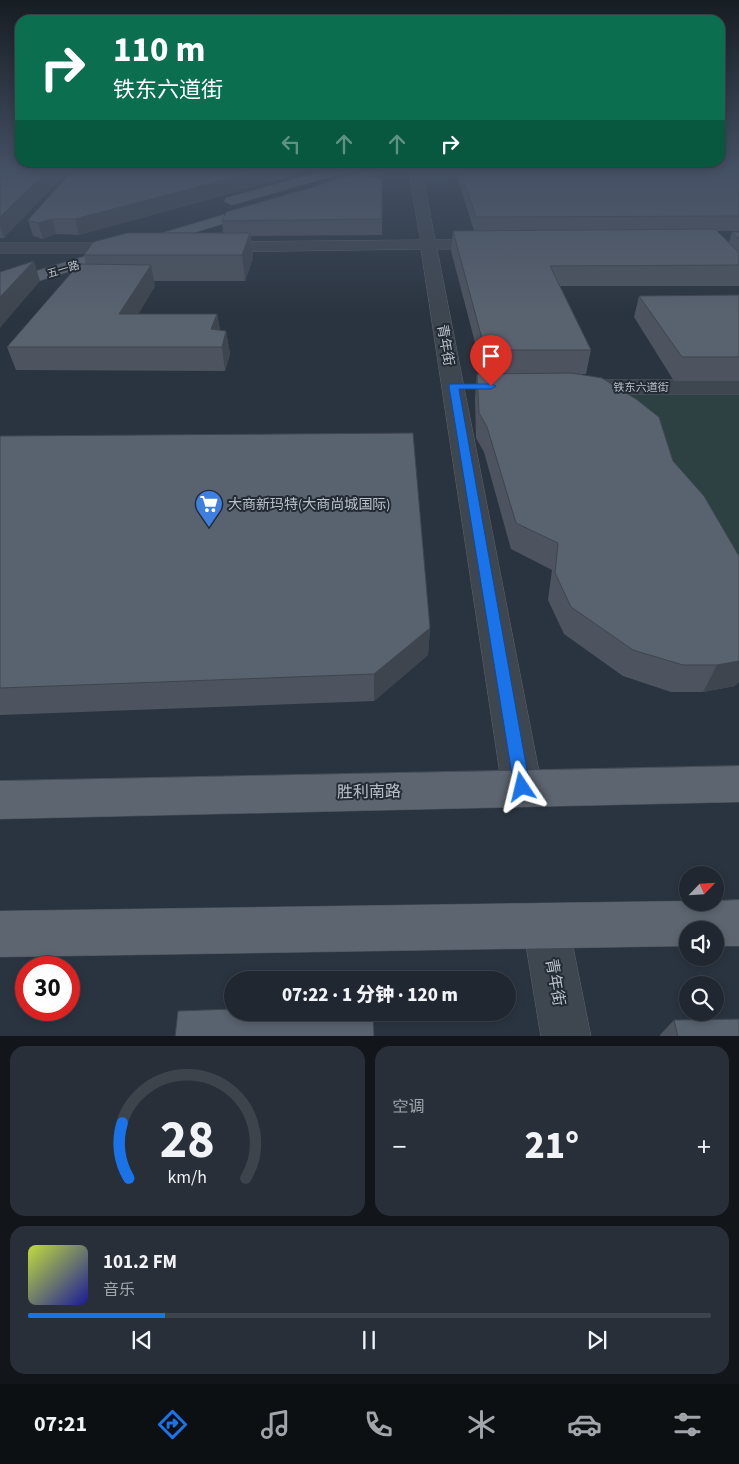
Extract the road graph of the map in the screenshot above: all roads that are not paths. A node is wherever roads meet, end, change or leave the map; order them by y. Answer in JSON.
{"nodes":[{"id":1,"x":227,"y":217,"type":"edge"},
{"id":2,"x":424,"y":217,"type":"edge"},
{"id":3,"x":118,"y":234,"type":"edge"},
{"id":4,"x":429,"y":244,"type":"junction"},
{"id":5,"x":506,"y":244,"type":"edge"},
{"id":6,"x":0,"y":248,"type":"edge"},
{"id":7,"x":71,"y":248,"type":"junction"},
{"id":8,"x":128,"y":248,"type":"junction"},
{"id":9,"x":18,"y":263,"type":"dead end"},
{"id":10,"x":0,"y":288,"type":"edge"},
{"id":11,"x":558,"y":387,"type":"edge"},
{"id":12,"x":739,"y":387,"type":"edge"},
{"id":13,"x":739,"y":784,"type":"edge"},
{"id":14,"x":522,"y":787,"type":"junction"},
{"id":15,"x":0,"y":800,"type":"edge"},
{"id":16,"x":739,"y":923,"type":"edge"},
{"id":17,"x":546,"y":927,"type":"junction"},
{"id":18,"x":0,"y":934,"type":"edge"},
{"id":19,"x":566,"y":1036,"type":"edge"}],
"edges":[{"from":1,"to":8,"type":"main road","name":"五一路"},
{"from":2,"to":4,"type":"street","name":"青年街"},
{"from":3,"to":7,"type":"main road","name":"五一路"},
{"from":4,"to":5,"type":"street"},
{"from":4,"to":8,"type":"street"},
{"from":4,"to":14,"type":"street","name":"青年街"},
{"from":6,"to":7,"type":"street"},
{"from":7,"to":8,"type":"street"},
{"from":7,"to":9,"type":"main road","name":"五一路"},
{"from":8,"to":10,"type":"main road","name":"五一路"},
{"from":11,"to":12,"type":"street","name":"铁东六道街"},
{"from":13,"to":14,"type":"main road","name":"胜利南路"},
{"from":14,"to":15,"type":"main road","name":"胜利南路"},
{"from":16,"to":17,"type":"main road"},
{"from":17,"to":18,"type":"main road"},
{"from":17,"to":19,"type":"street","name":"青年街"}]}
